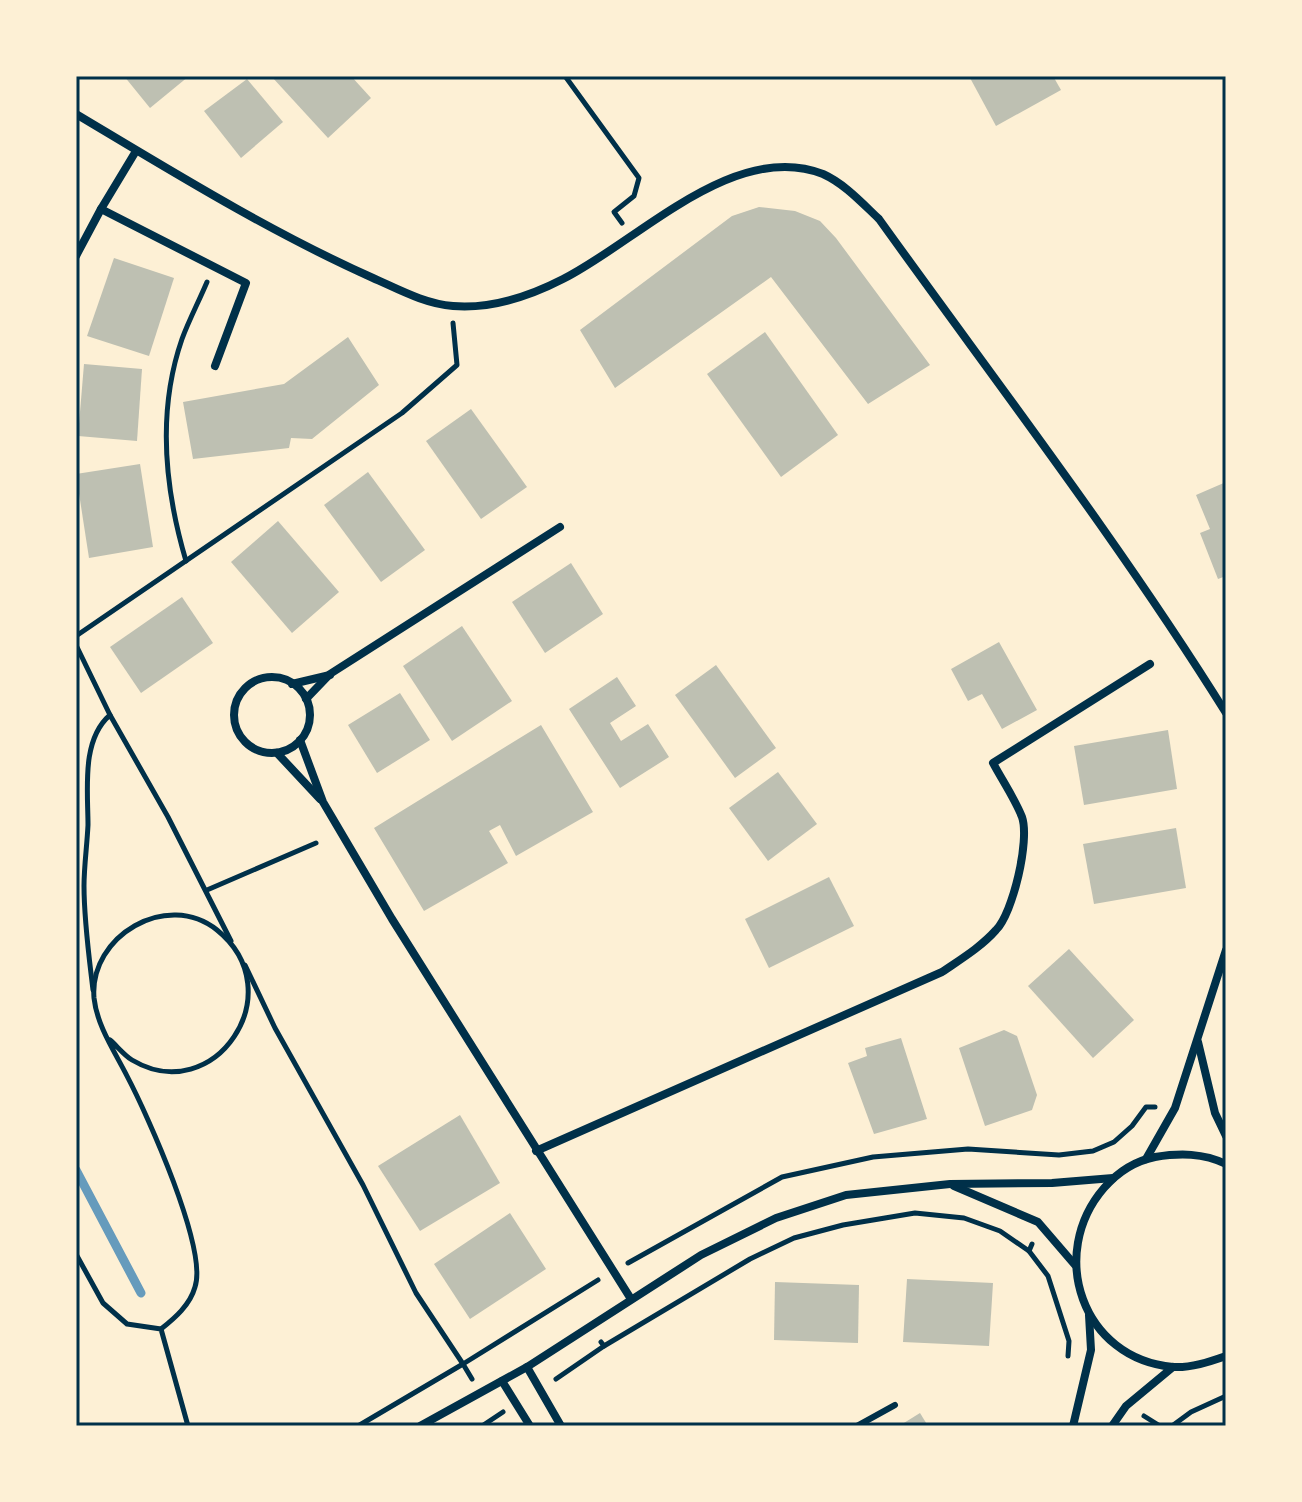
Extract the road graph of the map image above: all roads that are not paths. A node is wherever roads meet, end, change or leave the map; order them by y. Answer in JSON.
{"nodes":[{"id":1,"x":76,"y":114,"type":"edge"},
{"id":2,"x":136,"y":151,"type":"junction"},
{"id":3,"x":101,"y":209,"type":"junction"},
{"id":4,"x":76,"y":256,"type":"edge"},
{"id":5,"x":215,"y":366,"type":"dead end"},
{"id":6,"x":560,"y":527,"type":"dead end"},
{"id":7,"x":1150,"y":664,"type":"dead end"},
{"id":8,"x":330,"y":674,"type":"junction"},
{"id":9,"x":292,"y":684,"type":"junction"},
{"id":10,"x":306,"y":699,"type":"junction"},
{"id":11,"x":1226,"y":713,"type":"edge"},
{"id":12,"x":300,"y":740,"type":"junction"},
{"id":13,"x":277,"y":753,"type":"junction"},
{"id":14,"x":323,"y":802,"type":"junction"},
{"id":15,"x":1226,"y":950,"type":"edge"},
{"id":16,"x":1198,"y":1041,"type":"junction"},
{"id":17,"x":1226,"y":1136,"type":"edge"},
{"id":18,"x":536,"y":1151,"type":"junction"},
{"id":19,"x":1146,"y":1159,"type":"junction"},
{"id":20,"x":1226,"y":1164,"type":"edge"},
{"id":21,"x":1113,"y":1178,"type":"junction"},
{"id":22,"x":950,"y":1184,"type":"junction"},
{"id":23,"x":1075,"y":1265,"type":"junction"},
{"id":24,"x":631,"y":1299,"type":"junction"},
{"id":25,"x":1089,"y":1314,"type":"junction"},
{"id":26,"x":1226,"y":1356,"type":"edge"},
{"id":27,"x":527,"y":1367,"type":"junction"},
{"id":28,"x":1173,"y":1367,"type":"junction"},
{"id":29,"x":502,"y":1381,"type":"junction"},
{"id":30,"x":895,"y":1405,"type":"dead end"},
{"id":31,"x":420,"y":1426,"type":"edge"},
{"id":32,"x":530,"y":1426,"type":"edge"},
{"id":33,"x":561,"y":1426,"type":"edge"},
{"id":34,"x":857,"y":1426,"type":"edge"},
{"id":35,"x":1073,"y":1426,"type":"edge"},
{"id":36,"x":1112,"y":1426,"type":"edge"}],
"edges":[{"from":1,"to":2,"type":"street"},
{"from":2,"to":3,"type":"street"},
{"from":2,"to":11,"type":"street"},
{"from":3,"to":4,"type":"street"},
{"from":3,"to":5,"type":"street"},
{"from":6,"to":8,"type":"street"},
{"from":7,"to":18,"type":"street"},
{"from":8,"to":9,"type":"street"},
{"from":8,"to":10,"type":"street"},
{"from":9,"to":10,"type":"street"},
{"from":9,"to":13,"type":"street"},
{"from":10,"to":12,"type":"street"},
{"from":12,"to":13,"type":"street"},
{"from":12,"to":14,"type":"street"},
{"from":13,"to":14,"type":"street"},
{"from":14,"to":18,"type":"street"},
{"from":15,"to":16,"type":"street"},
{"from":16,"to":17,"type":"street"},
{"from":16,"to":19,"type":"street"},
{"from":18,"to":24,"type":"street"},
{"from":19,"to":20,"type":"street"},
{"from":19,"to":21,"type":"street"},
{"from":21,"to":22,"type":"street"},
{"from":21,"to":23,"type":"street"},
{"from":22,"to":23,"type":"street"},
{"from":22,"to":24,"type":"street"},
{"from":23,"to":25,"type":"street"},
{"from":24,"to":27,"type":"street"},
{"from":25,"to":28,"type":"street"},
{"from":25,"to":35,"type":"street"},
{"from":26,"to":28,"type":"street"},
{"from":27,"to":29,"type":"street"},
{"from":27,"to":33,"type":"street"},
{"from":28,"to":36,"type":"street"},
{"from":29,"to":31,"type":"street"},
{"from":29,"to":32,"type":"street"},
{"from":30,"to":34,"type":"lane"}]}
